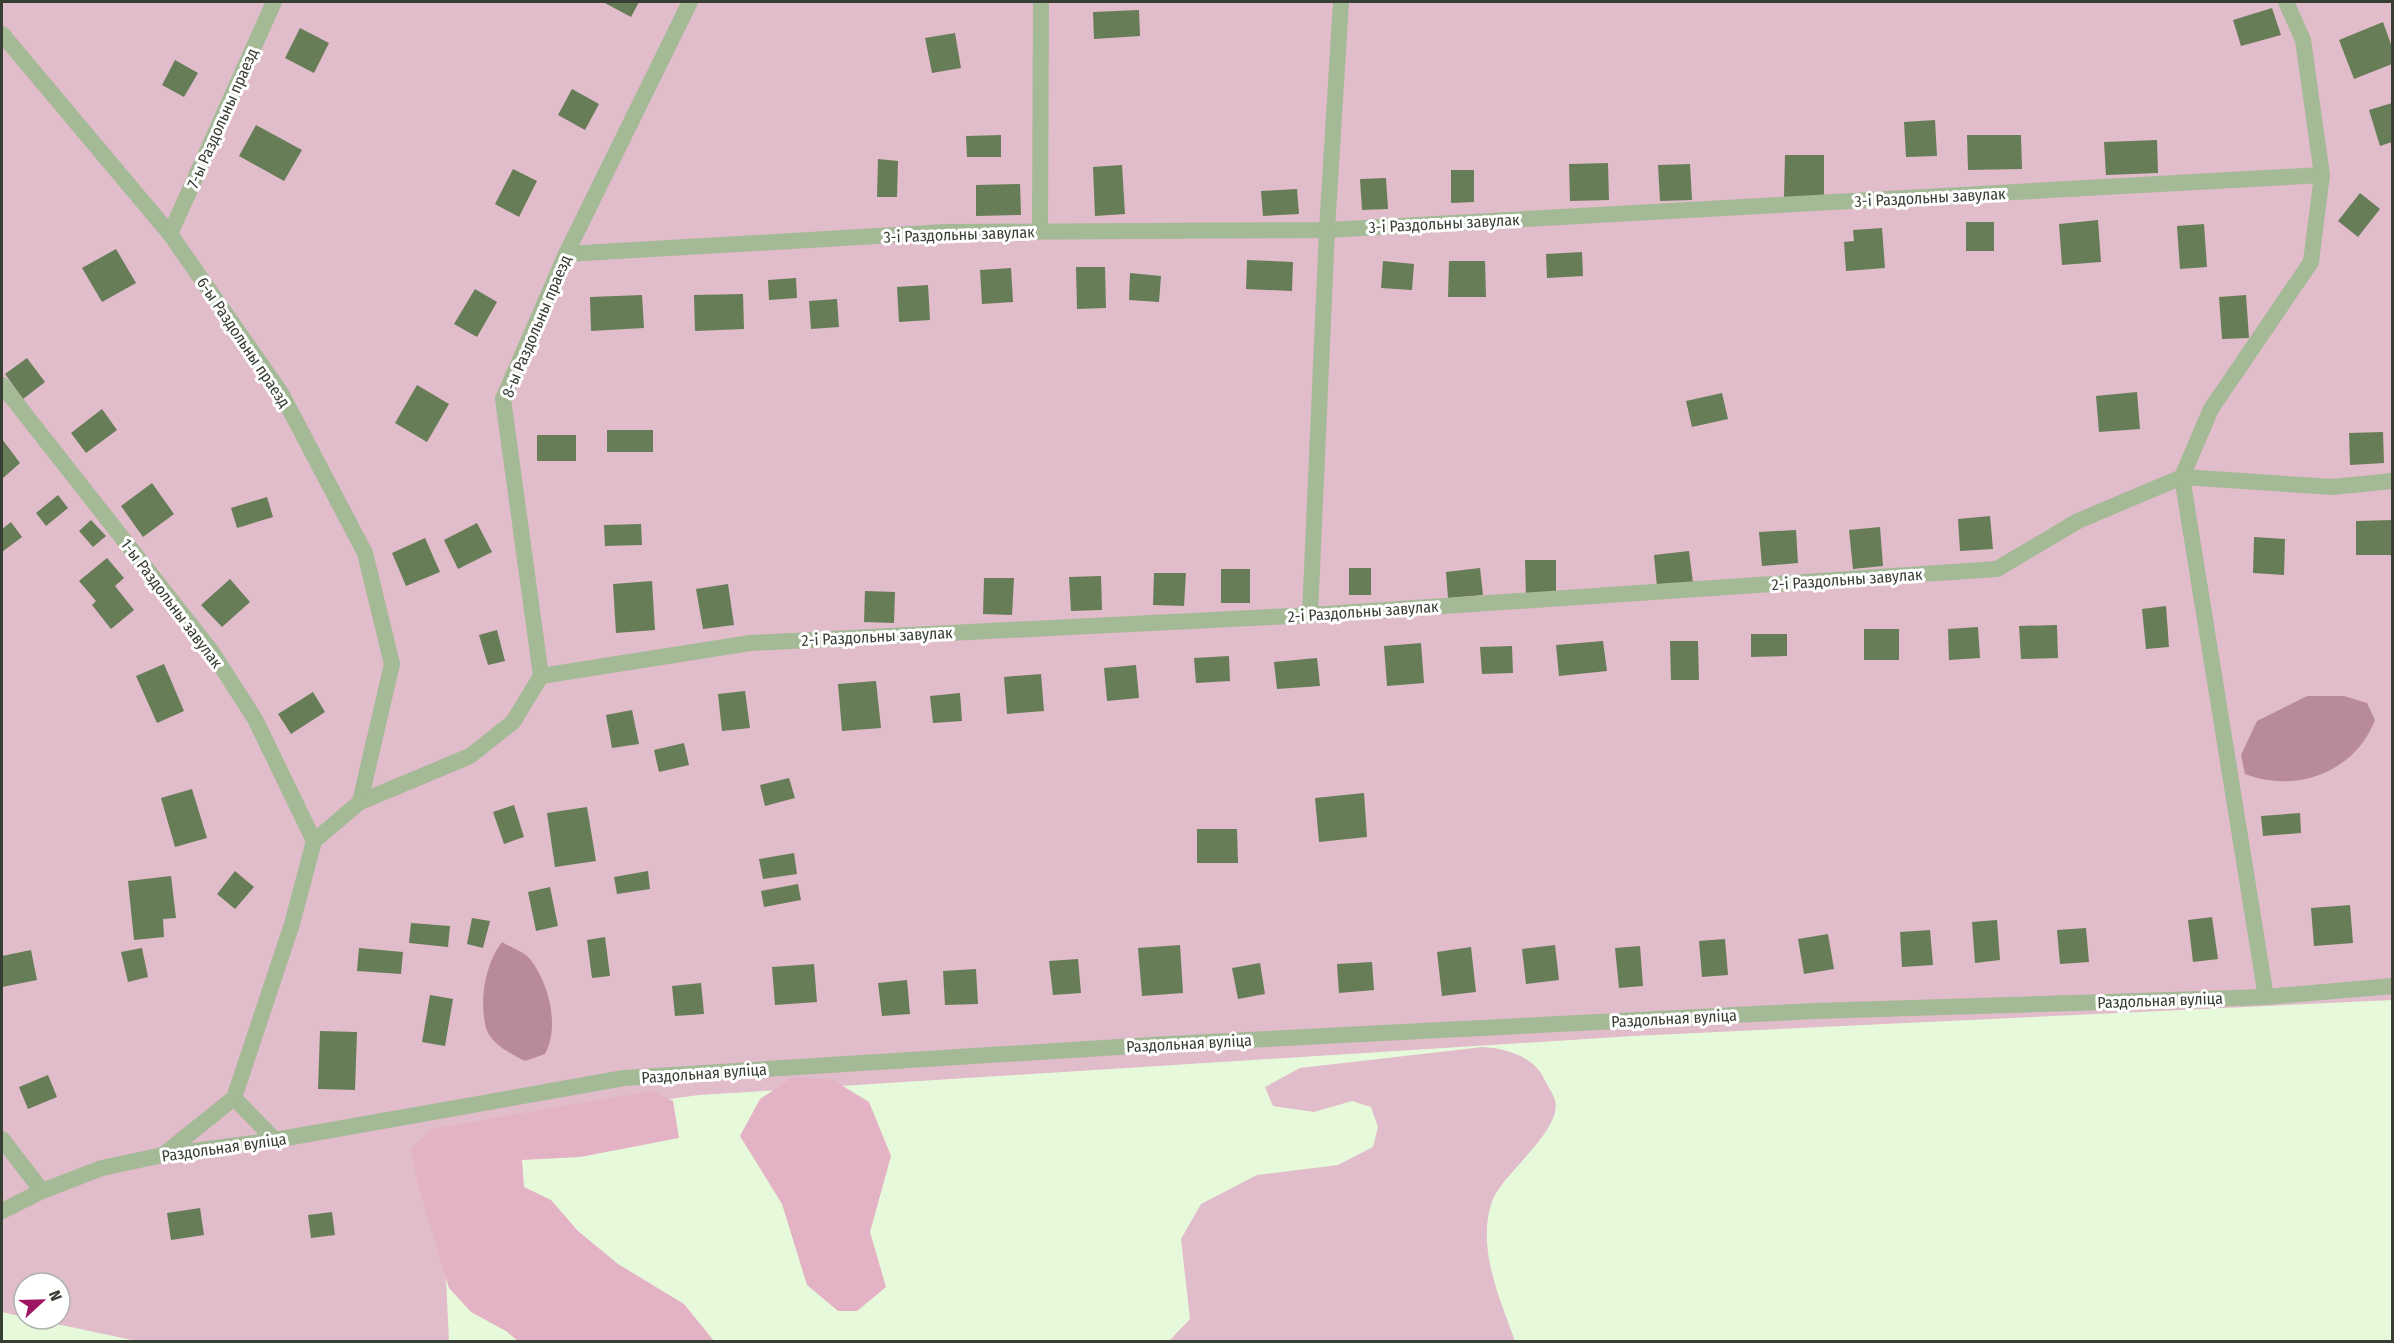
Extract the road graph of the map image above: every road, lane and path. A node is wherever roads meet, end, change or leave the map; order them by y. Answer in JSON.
{"nodes":[{"id":1,"x":274,"y":2,"type":"edge"},
{"id":2,"x":690,"y":2,"type":"edge"},
{"id":3,"x":1041,"y":2,"type":"edge"},
{"id":4,"x":1341,"y":2,"type":"edge"},
{"id":5,"x":2286,"y":2,"type":"edge"},
{"id":6,"x":2,"y":34,"type":"edge"},
{"id":7,"x":2322,"y":175,"type":"junction"},
{"id":8,"x":1327,"y":230,"type":"junction"},
{"id":9,"x":1040,"y":231,"type":"junction"},
{"id":10,"x":170,"y":234,"type":"junction"},
{"id":11,"x":566,"y":254,"type":"junction"},
{"id":12,"x":2,"y":385,"type":"edge"},
{"id":13,"x":2182,"y":477,"type":"junction"},
{"id":14,"x":2392,"y":481,"type":"edge"},
{"id":15,"x":1310,"y":615,"type":"junction"},
{"id":16,"x":541,"y":676,"type":"junction"},
{"id":17,"x":360,"y":802,"type":"junction"},
{"id":18,"x":314,"y":841,"type":"junction"},
{"id":19,"x":2392,"y":986,"type":"edge"},
{"id":20,"x":2266,"y":997,"type":"junction"},
{"id":21,"x":234,"y":1098,"type":"junction"},
{"id":22,"x":2,"y":1139,"type":"edge"},
{"id":23,"x":274,"y":1140,"type":"junction"},
{"id":24,"x":163,"y":1155,"type":"junction"},
{"id":25,"x":42,"y":1191,"type":"junction"},
{"id":26,"x":2,"y":1211,"type":"edge"}],
"edges":[{"from":1,"to":10,"type":"street","name":"7-ы Раздольны праезд"},
{"from":2,"to":11,"type":"street","name":"8-ы Раздольны праезд"},
{"from":3,"to":9,"type":"street"},
{"from":4,"to":8,"type":"street"},
{"from":5,"to":7,"type":"street"},
{"from":6,"to":10,"type":"street","name":"6-ы Раздольны праезд"},
{"from":7,"to":8,"type":"street","name":"3-і Раздольны завулак"},
{"from":7,"to":13,"type":"street"},
{"from":8,"to":9,"type":"street","name":"3-і Раздольны завулак"},
{"from":8,"to":15,"type":"street"},
{"from":9,"to":11,"type":"street","name":"3-і Раздольны завулак"},
{"from":10,"to":17,"type":"street","name":"6-ы Раздольны праезд"},
{"from":11,"to":16,"type":"street","name":"8-ы Раздольны праезд"},
{"from":12,"to":18,"type":"street","name":"1-ы Раздольны завулак"},
{"from":13,"to":14,"type":"street","name":"2-і Раздольны завулак"},
{"from":13,"to":15,"type":"street","name":"2-і Раздольны завулак"},
{"from":13,"to":20,"type":"street"},
{"from":15,"to":16,"type":"street","name":"2-і Раздольны завулак"},
{"from":16,"to":17,"type":"street"},
{"from":17,"to":18,"type":"street"},
{"from":18,"to":21,"type":"street"},
{"from":19,"to":20,"type":"street","name":"Раздольная вуліца"},
{"from":20,"to":23,"type":"street","name":"Раздольная вуліца"},
{"from":21,"to":23,"type":"street"},
{"from":21,"to":24,"type":"street"},
{"from":22,"to":25,"type":"street"},
{"from":23,"to":24,"type":"street","name":"Раздольная вуліца"},
{"from":24,"to":25,"type":"street","name":"Раздольная вуліца"},
{"from":25,"to":26,"type":"street","name":"Раздольная вуліца"}]}
